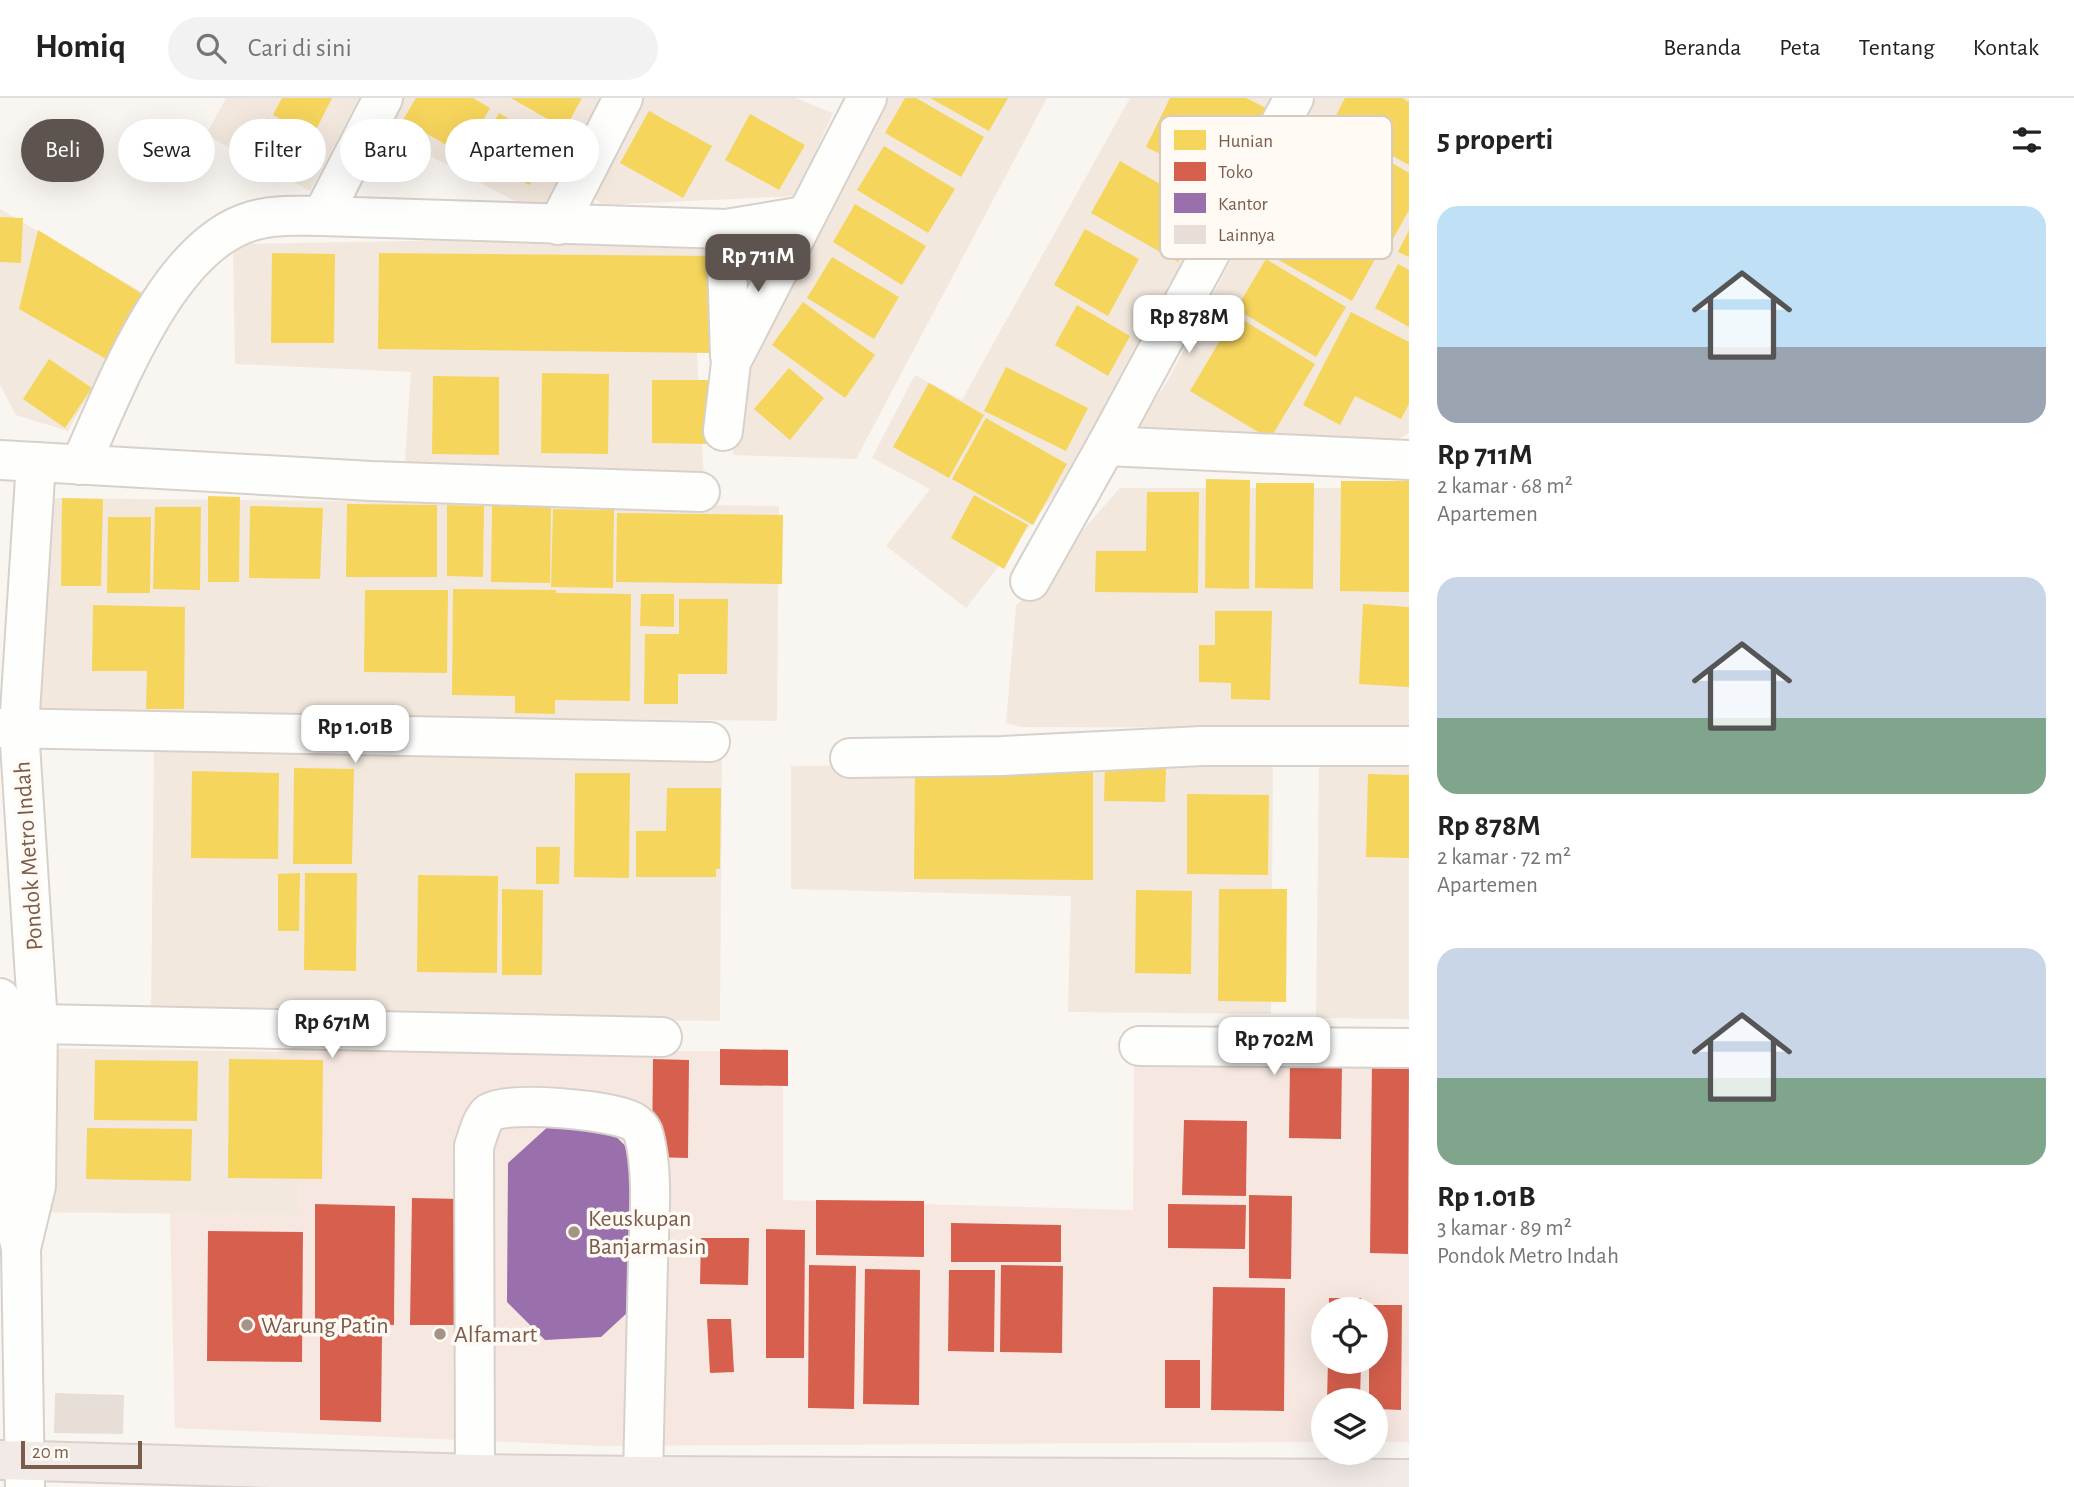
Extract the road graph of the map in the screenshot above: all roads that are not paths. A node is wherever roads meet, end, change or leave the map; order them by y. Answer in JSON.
{"nodes":[{"id":1,"x":383,"y":98,"type":"edge"},
{"id":2,"x":622,"y":98,"type":"edge"},
{"id":3,"x":867,"y":98,"type":"edge"},
{"id":4,"x":1294,"y":98,"type":"edge"},
{"id":5,"x":1284,"y":116,"type":"edge"},
{"id":6,"x":322,"y":216,"type":"junction"},
{"id":7,"x":804,"y":216,"type":"junction"},
{"id":8,"x":558,"y":225,"type":"junction"},
{"id":9,"x":726,"y":229,"type":"junction"},
{"id":10,"x":1207,"y":259,"type":"edge"},
{"id":11,"x":731,"y":362,"type":"junction"},
{"id":12,"x":723,"y":431,"type":"dead end"},
{"id":13,"x":1106,"y":446,"type":"junction"},
{"id":14,"x":1409,"y":460,"type":"edge"},
{"id":15,"x":80,"y":465,"type":"junction"},
{"id":16,"x":9,"y":466,"type":"edge"},
{"id":17,"x":700,"y":492,"type":"dead end"},
{"id":18,"x":1030,"y":581,"type":"dead end"},
{"id":19,"x":10,"y":728,"type":"edge"},
{"id":20,"x":710,"y":743,"type":"dead end"},
{"id":21,"x":1409,"y":746,"type":"edge"},
{"id":22,"x":850,"y":758,"type":"dead end"},
{"id":23,"x":10,"y":1019,"type":"edge"},
{"id":24,"x":662,"y":1037,"type":"dead end"},
{"id":25,"x":1139,"y":1046,"type":"dead end"},
{"id":26,"x":1409,"y":1048,"type":"edge"},
{"id":27,"x":17,"y":1469,"type":"edge"},
{"id":28,"x":475,"y":1474,"type":"junction"},
{"id":29,"x":643,"y":1476,"type":"junction"},
{"id":30,"x":255,"y":1477,"type":"edge"},
{"id":31,"x":1409,"y":1479,"type":"edge"},
{"id":32,"x":1035,"y":1483,"type":"edge"}],
"edges":[{"from":1,"to":6,"type":"street"},
{"from":2,"to":8,"type":"street"},
{"from":3,"to":7,"type":"street"},
{"from":4,"to":5,"type":"street"},
{"from":6,"to":8,"type":"street"},
{"from":6,"to":15,"type":"street"},
{"from":7,"to":9,"type":"street"},
{"from":7,"to":11,"type":"street"},
{"from":8,"to":9,"type":"street"},
{"from":9,"to":11,"type":"street"},
{"from":10,"to":13,"type":"street"},
{"from":11,"to":12,"type":"street"},
{"from":13,"to":14,"type":"street"},
{"from":13,"to":18,"type":"street"},
{"from":15,"to":16,"type":"street"},
{"from":15,"to":17,"type":"street"},
{"from":16,"to":19,"type":"street","name":"Pondok Metro Indah"},
{"from":19,"to":20,"type":"street"},
{"from":19,"to":23,"type":"street","name":"Pondok Metro Indah"},
{"from":21,"to":22,"type":"street"},
{"from":23,"to":24,"type":"street"},
{"from":23,"to":27,"type":"street","name":"Pondok Metro Indah"},
{"from":25,"to":26,"type":"street"},
{"from":27,"to":30,"type":"highway"},
{"from":28,"to":29,"type":"highway"},
{"from":28,"to":29,"type":"street"},
{"from":28,"to":30,"type":"highway"},
{"from":29,"to":32,"type":"highway"},
{"from":31,"to":32,"type":"highway"}]}
